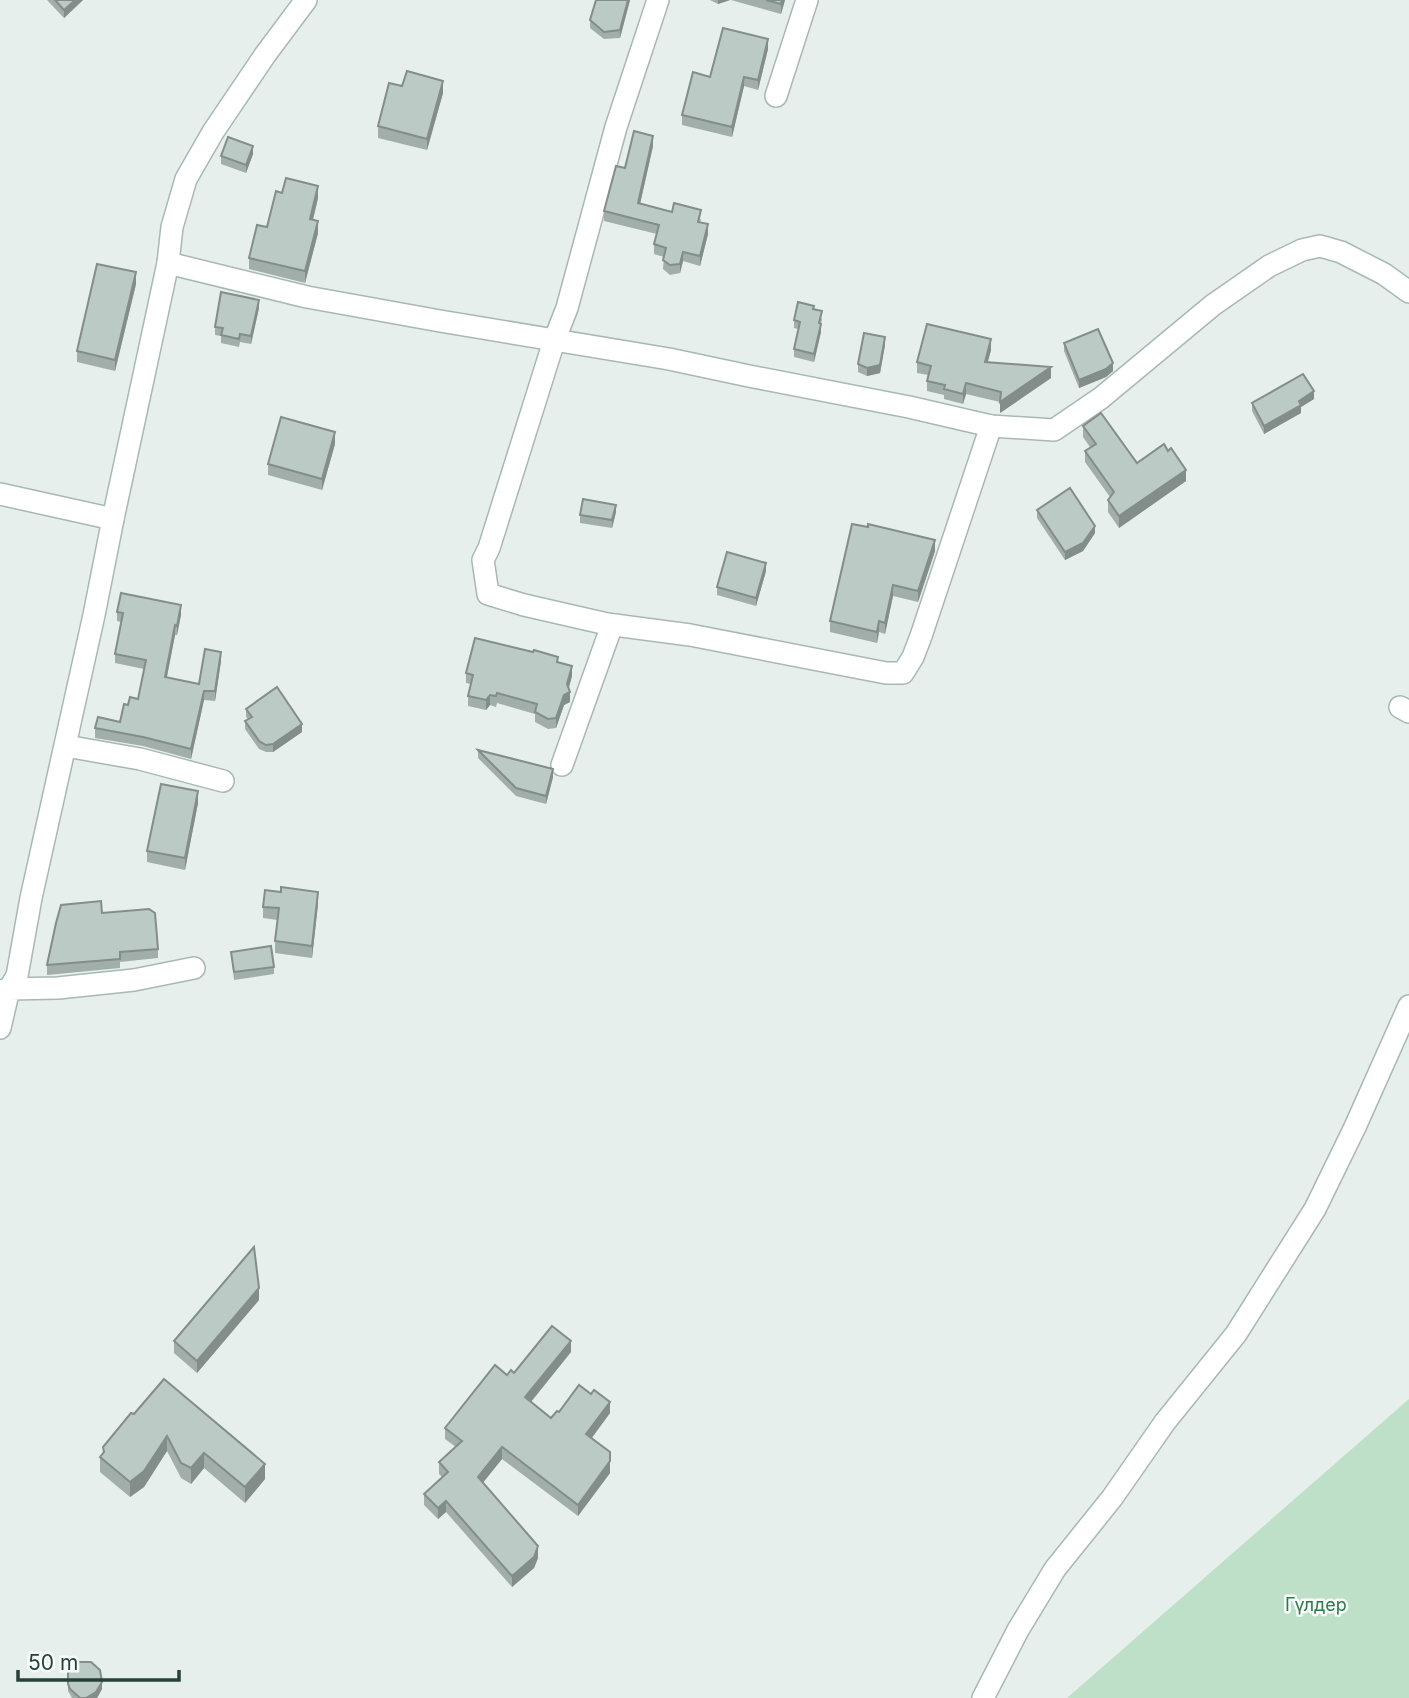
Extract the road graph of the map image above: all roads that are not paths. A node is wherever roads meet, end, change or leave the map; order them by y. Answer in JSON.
{"nodes":[{"id":1,"x":306,"y":0,"type":"edge"},
{"id":2,"x":658,"y":0,"type":"edge"},
{"id":3,"x":807,"y":0,"type":"edge"},
{"id":4,"x":776,"y":96,"type":"dead end"},
{"id":5,"x":168,"y":263,"type":"junction"},
{"id":6,"x":1409,"y":292,"type":"edge"},
{"id":7,"x":554,"y":341,"type":"junction"},
{"id":8,"x":991,"y":426,"type":"junction"},
{"id":9,"x":0,"y":494,"type":"edge"},
{"id":10,"x":113,"y":519,"type":"junction"},
{"id":11,"x":612,"y":625,"type":"junction"},
{"id":12,"x":66,"y":746,"type":"junction"},
{"id":13,"x":562,"y":765,"type":"dead end"},
{"id":14,"x":223,"y":781,"type":"dead end"},
{"id":15,"x":194,"y":968,"type":"dead end"},
{"id":16,"x":4,"y":990,"type":"edge"},
{"id":17,"x":1409,"y":1006,"type":"edge"},
{"id":18,"x":0,"y":1028,"type":"edge"},
{"id":19,"x":983,"y":1698,"type":"edge"}],
"edges":[{"from":1,"to":5,"type":"street"},
{"from":2,"to":7,"type":"street"},
{"from":3,"to":4,"type":"street"},
{"from":5,"to":7,"type":"street"},
{"from":5,"to":10,"type":"street"},
{"from":6,"to":8,"type":"street"},
{"from":7,"to":8,"type":"street"},
{"from":7,"to":11,"type":"street"},
{"from":8,"to":11,"type":"street"},
{"from":9,"to":10,"type":"street"},
{"from":10,"to":12,"type":"street"},
{"from":11,"to":13,"type":"street"},
{"from":12,"to":14,"type":"street"},
{"from":12,"to":16,"type":"street"},
{"from":15,"to":16,"type":"street"},
{"from":16,"to":18,"type":"street"},
{"from":17,"to":19,"type":"street"}]}
